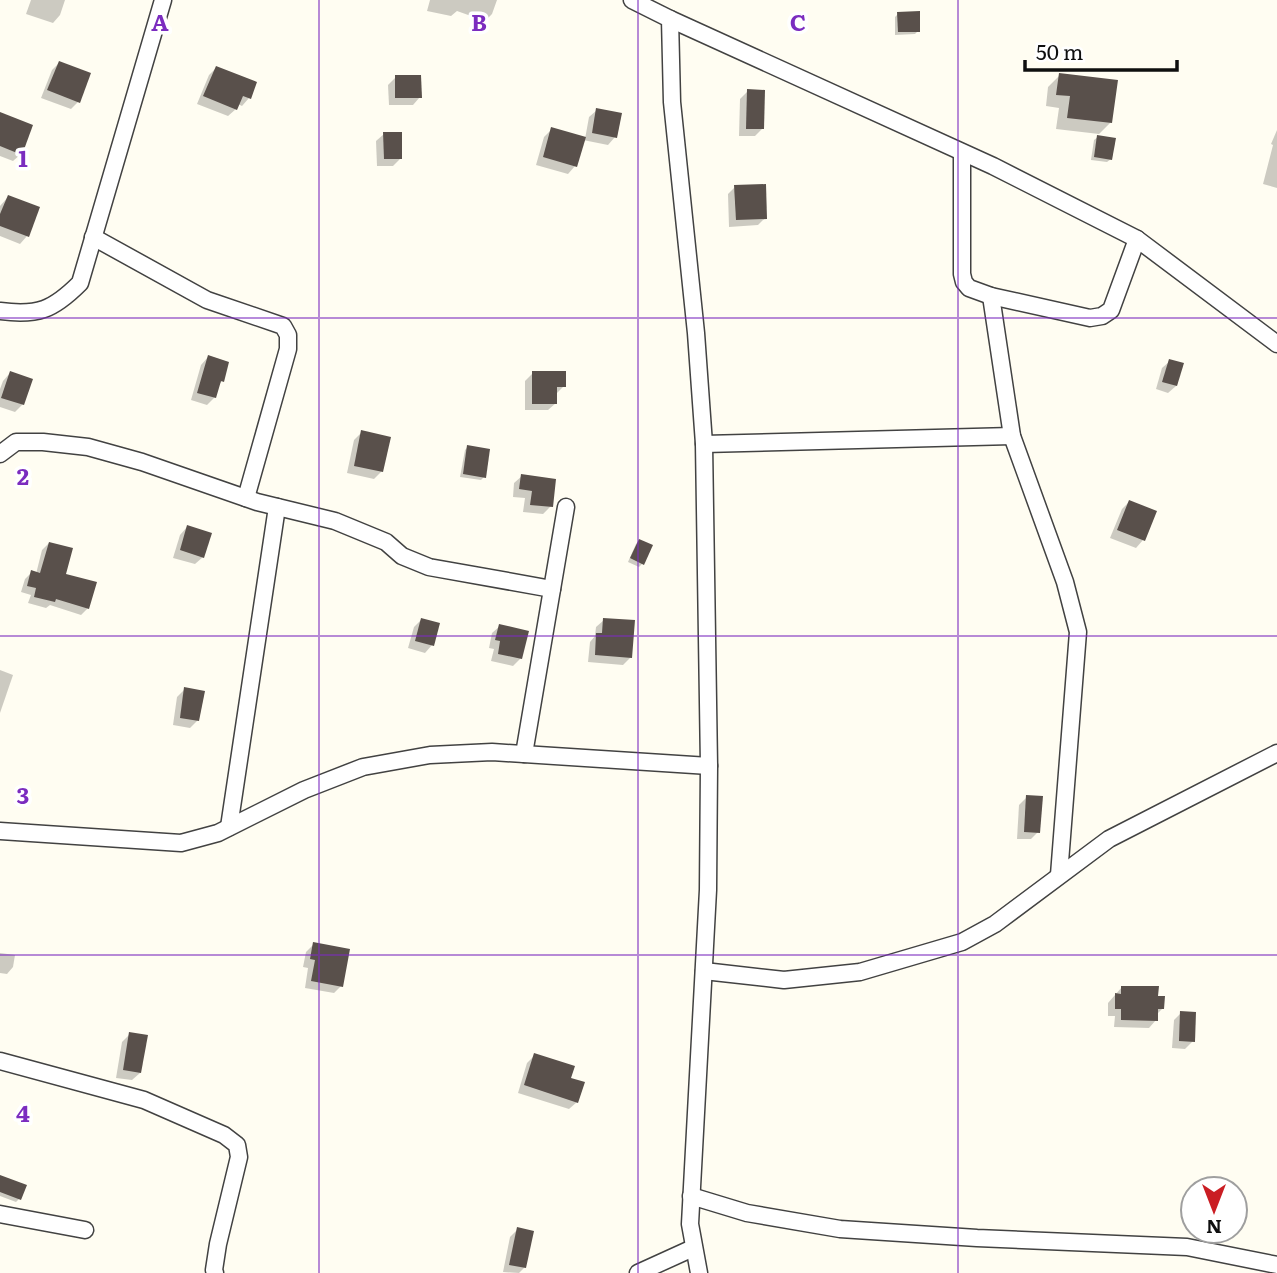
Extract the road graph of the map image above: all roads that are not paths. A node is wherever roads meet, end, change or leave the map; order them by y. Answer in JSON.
{"nodes":[{"id":1,"x":163,"y":0,"type":"edge"},
{"id":2,"x":632,"y":0,"type":"edge"},
{"id":3,"x":670,"y":19,"type":"junction"},
{"id":4,"x":962,"y":153,"type":"junction"},
{"id":5,"x":93,"y":237,"type":"junction"},
{"id":6,"x":1137,"y":239,"type":"junction"},
{"id":7,"x":991,"y":296,"type":"junction"},
{"id":8,"x":0,"y":312,"type":"edge"},
{"id":9,"x":1277,"y":344,"type":"edge"},
{"id":10,"x":1012,"y":436,"type":"junction"},
{"id":11,"x":704,"y":444,"type":"junction"},
{"id":12,"x":0,"y":454,"type":"edge"},
{"id":13,"x":246,"y":498,"type":"junction"},
{"id":14,"x":278,"y":507,"type":"junction"},
{"id":15,"x":566,"y":507,"type":"dead end"},
{"id":16,"x":552,"y":589,"type":"junction"},
{"id":17,"x":1277,"y":753,"type":"edge"},
{"id":18,"x":524,"y":754,"type":"junction"},
{"id":19,"x":709,"y":766,"type":"junction"},
{"id":20,"x":229,"y":827,"type":"junction"},
{"id":21,"x":0,"y":831,"type":"edge"},
{"id":22,"x":1059,"y":875,"type":"junction"},
{"id":23,"x":704,"y":971,"type":"junction"},
{"id":24,"x":0,"y":1061,"type":"edge"},
{"id":25,"x":691,"y":1196,"type":"junction"},
{"id":26,"x":0,"y":1214,"type":"edge"},
{"id":27,"x":85,"y":1230,"type":"dead end"},
{"id":28,"x":693,"y":1248,"type":"junction"},
{"id":29,"x":1277,"y":1265,"type":"edge"},
{"id":30,"x":215,"y":1273,"type":"edge"},
{"id":31,"x":638,"y":1273,"type":"edge"},
{"id":32,"x":699,"y":1273,"type":"edge"}],
"edges":[{"from":1,"to":5,"type":"street"},
{"from":2,"to":3,"type":"street"},
{"from":3,"to":4,"type":"street"},
{"from":3,"to":11,"type":"street"},
{"from":4,"to":6,"type":"street"},
{"from":4,"to":7,"type":"street"},
{"from":5,"to":8,"type":"street"},
{"from":5,"to":13,"type":"street"},
{"from":6,"to":7,"type":"street"},
{"from":6,"to":9,"type":"street"},
{"from":7,"to":10,"type":"street"},
{"from":10,"to":11,"type":"street"},
{"from":10,"to":22,"type":"street"},
{"from":11,"to":19,"type":"street"},
{"from":12,"to":13,"type":"street"},
{"from":13,"to":14,"type":"street"},
{"from":14,"to":16,"type":"street"},
{"from":14,"to":20,"type":"street"},
{"from":15,"to":16,"type":"street"},
{"from":16,"to":18,"type":"street"},
{"from":17,"to":22,"type":"street"},
{"from":18,"to":19,"type":"street"},
{"from":18,"to":20,"type":"street"},
{"from":19,"to":23,"type":"street"},
{"from":20,"to":21,"type":"street"},
{"from":22,"to":23,"type":"street"},
{"from":23,"to":25,"type":"street"},
{"from":24,"to":30,"type":"street"},
{"from":25,"to":28,"type":"street"},
{"from":25,"to":29,"type":"street"},
{"from":26,"to":27,"type":"street"},
{"from":28,"to":31,"type":"street"},
{"from":28,"to":32,"type":"street"}]}
